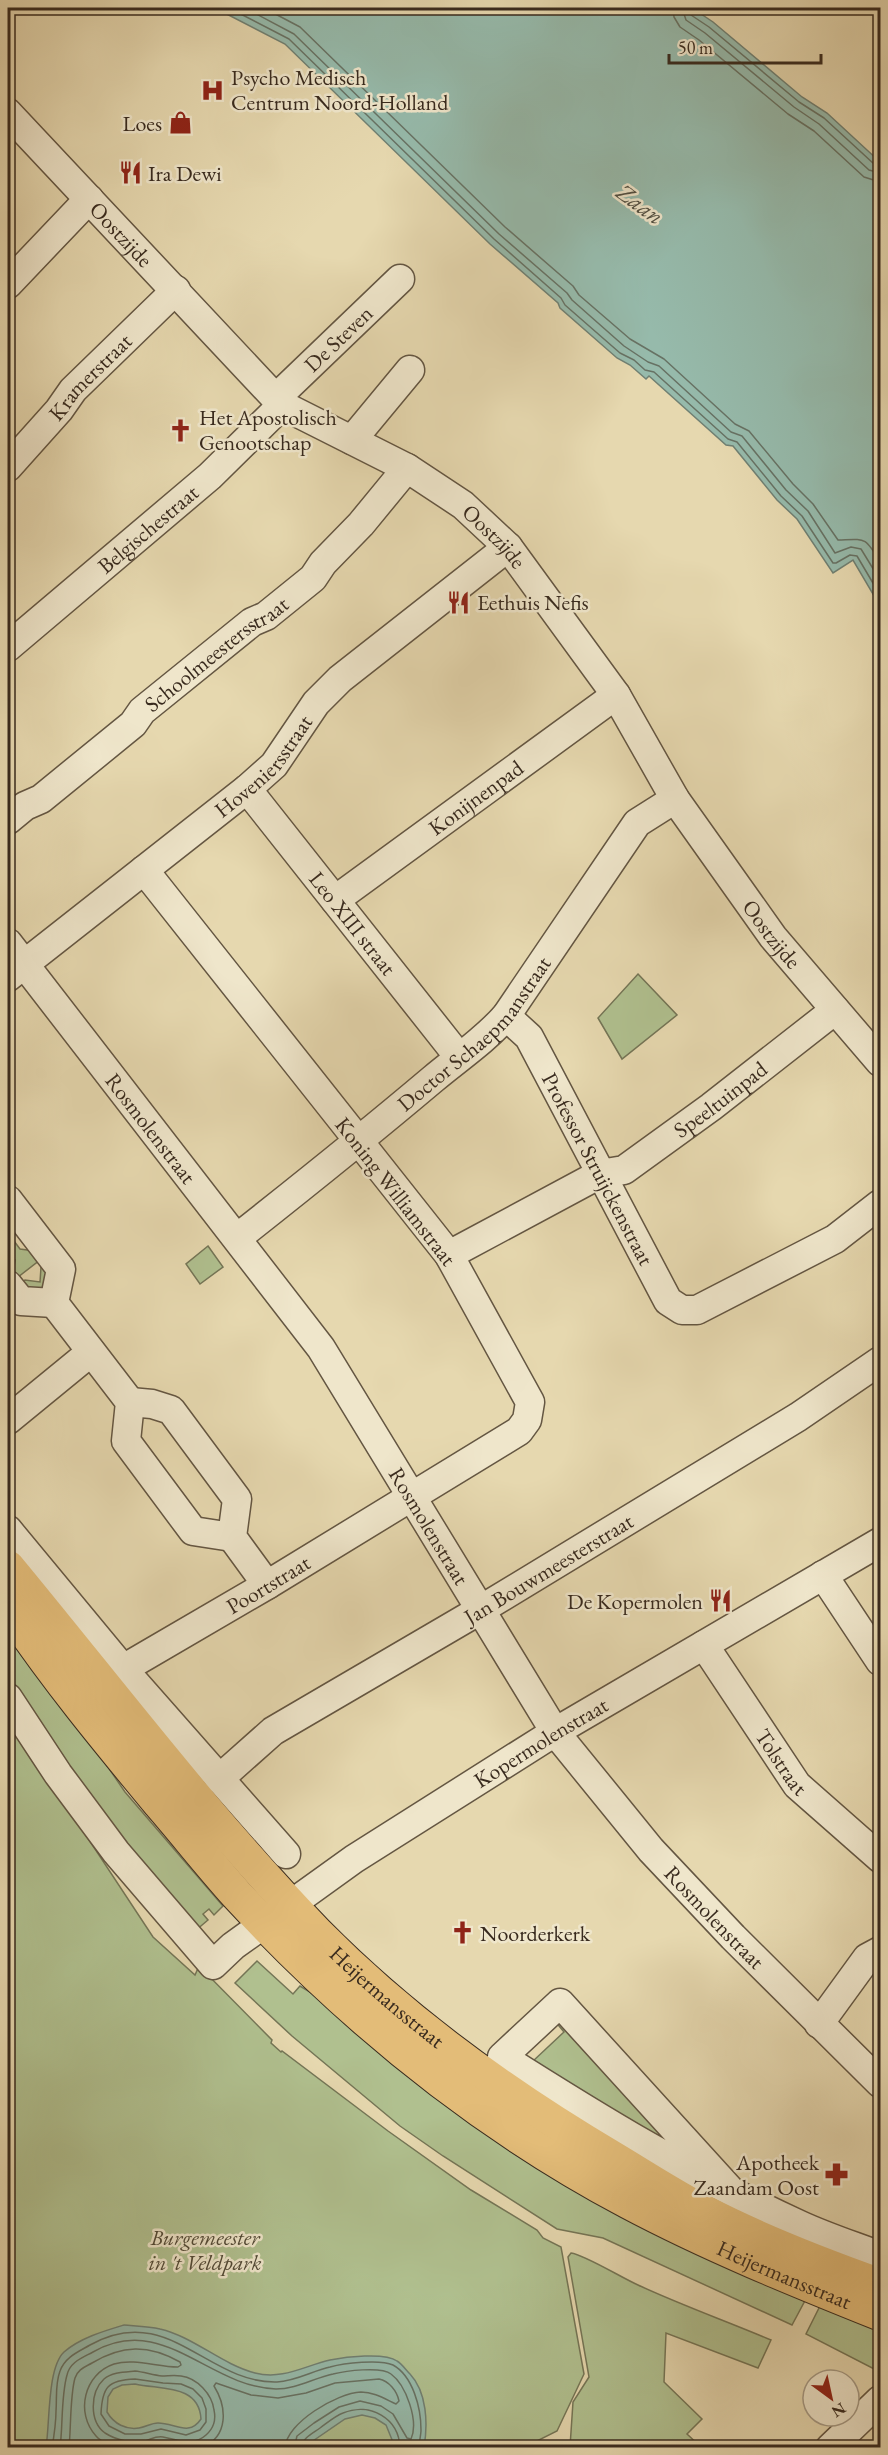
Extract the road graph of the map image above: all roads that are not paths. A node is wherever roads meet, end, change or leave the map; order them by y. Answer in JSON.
{"nodes":[{"id":1,"x":8,"y":113,"type":"edge"},
{"id":2,"x":89,"y":199,"type":"junction"},
{"id":3,"x":400,"y":279,"type":"dead end"},
{"id":4,"x":8,"y":284,"type":"edge"},
{"id":5,"x":176,"y":290,"type":"junction"},
{"id":6,"x":410,"y":370,"type":"dead end"},
{"id":7,"x":279,"y":402,"type":"junction"},
{"id":8,"x":352,"y":440,"type":"junction"},
{"id":9,"x":8,"y":467,"type":"edge"},
{"id":10,"x":407,"y":468,"type":"junction"},
{"id":11,"x":508,"y":547,"type":"junction"},
{"id":12,"x":8,"y":647,"type":"edge"},
{"id":13,"x":616,"y":695,"type":"junction"},
{"id":14,"x":247,"y":789,"type":"junction"},
{"id":15,"x":675,"y":799,"type":"junction"},
{"id":16,"x":8,"y":820,"type":"edge"},
{"id":17,"x":144,"y":870,"type":"junction"},
{"id":18,"x":335,"y":900,"type":"junction"},
{"id":19,"x":13,"y":961,"type":"edge"},
{"id":20,"x":835,"y":1010,"type":"junction"},
{"id":21,"x":506,"y":1016,"type":"junction"},
{"id":22,"x":459,"y":1057,"type":"junction"},
{"id":23,"x":880,"y":1062,"type":"edge"},
{"id":24,"x":359,"y":1142,"type":"junction"},
{"id":25,"x":600,"y":1174,"type":"junction"},
{"id":26,"x":8,"y":1200,"type":"edge"},
{"id":27,"x":880,"y":1204,"type":"edge"},
{"id":28,"x":237,"y":1238,"type":"junction"},
{"id":29,"x":449,"y":1256,"type":"junction"},
{"id":30,"x":8,"y":1285,"type":"edge"},
{"id":31,"x":54,"y":1303,"type":"junction"},
{"id":32,"x":91,"y":1352,"type":"junction"},
{"id":33,"x":880,"y":1361,"type":"edge"},
{"id":34,"x":130,"y":1402,"type":"junction"},
{"id":35,"x":8,"y":1420,"type":"edge"},
{"id":36,"x":411,"y":1497,"type":"junction"},
{"id":37,"x":8,"y":1530,"type":"edge"},
{"id":38,"x":232,"y":1537,"type":"junction"},
{"id":39,"x":880,"y":1542,"type":"edge"},
{"id":40,"x":8,"y":1567,"type":"edge"},
{"id":41,"x":823,"y":1575,"type":"junction"},
{"id":42,"x":267,"y":1585,"type":"junction"},
{"id":43,"x":8,"y":1608,"type":"edge"},
{"id":44,"x":480,"y":1610,"type":"junction"},
{"id":45,"x":704,"y":1645,"type":"junction"},
{"id":46,"x":880,"y":1662,"type":"edge"},
{"id":47,"x":123,"y":1669,"type":"junction"},
{"id":48,"x":8,"y":1698,"type":"edge"},
{"id":49,"x":555,"y":1732,"type":"junction"},
{"id":50,"x":219,"y":1779,"type":"junction"},
{"id":51,"x":286,"y":1854,"type":"dead end"},
{"id":52,"x":880,"y":1858,"type":"edge"},
{"id":53,"x":291,"y":1904,"type":"junction"},
{"id":54,"x":264,"y":1923,"type":"junction"},
{"id":55,"x":880,"y":1951,"type":"edge"},
{"id":56,"x":819,"y":2024,"type":"junction"},
{"id":57,"x":880,"y":2083,"type":"edge"},
{"id":58,"x":730,"y":2190,"type":"junction"},
{"id":59,"x":880,"y":2256,"type":"edge"},
{"id":60,"x":880,"y":2285,"type":"edge"},
{"id":61,"x":880,"y":2314,"type":"edge"},
{"id":62,"x":880,"y":2400,"type":"edge"},
{"id":63,"x":830,"y":2448,"type":"edge"}],
"edges":[{"from":1,"to":2,"type":"street","name":"Oostzijde"},
{"from":2,"to":4,"type":"street"},
{"from":2,"to":5,"type":"street","name":"Oostzijde"},
{"from":3,"to":7,"type":"street","name":"De Steven"},
{"from":5,"to":7,"type":"street","name":"Oostzijde"},
{"from":5,"to":9,"type":"street","name":"Kramerstraat"},
{"from":6,"to":8,"type":"street"},
{"from":7,"to":8,"type":"street","name":"Oostzijde"},
{"from":7,"to":12,"type":"street","name":"Belgischestraat"},
{"from":8,"to":10,"type":"street","name":"Oostzijde"},
{"from":10,"to":11,"type":"street","name":"Oostzijde"},
{"from":10,"to":16,"type":"street","name":"Schoolmeestersstraat"},
{"from":11,"to":13,"type":"street","name":"Oostzijde"},
{"from":11,"to":14,"type":"street","name":"Hoveniersstraat"},
{"from":13,"to":15,"type":"street","name":"Oostzijde"},
{"from":13,"to":18,"type":"street","name":"Konijnenpad"},
{"from":14,"to":17,"type":"street","name":"Hoveniersstraat"},
{"from":14,"to":18,"type":"street","name":"Leo XIII straat"},
{"from":15,"to":20,"type":"street","name":"Oostzijde"},
{"from":15,"to":21,"type":"street","name":"Doctor Schaepmanstraat"},
{"from":17,"to":19,"type":"street","name":"Hoveniersstraat"},
{"from":17,"to":24,"type":"street","name":"Koning Williamstraat"},
{"from":18,"to":22,"type":"street","name":"Leo XIII straat"},
{"from":19,"to":28,"type":"street","name":"Rosmolenstraat"},
{"from":20,"to":23,"type":"street","name":"Oostzijde"},
{"from":20,"to":25,"type":"street","name":"Speeltuinpad"},
{"from":21,"to":22,"type":"street","name":"Doctor Schaepmanstraat"},
{"from":21,"to":25,"type":"street","name":"Professor Struijckenstraat"},
{"from":22,"to":24,"type":"street","name":"Doctor Schaepmanstraat"},
{"from":24,"to":28,"type":"street","name":"Doctor Schaepmanstraat"},
{"from":24,"to":29,"type":"street","name":"Koning Williamstraat"},
{"from":25,"to":27,"type":"street","name":"Professor Struijckenstraat"},
{"from":25,"to":29,"type":"street","name":"Speeltuinpad"},
{"from":26,"to":31,"type":"street"},
{"from":28,"to":36,"type":"street","name":"Rosmolenstraat"},
{"from":29,"to":36,"type":"street","name":"Koning Williamstraat"},
{"from":30,"to":31,"type":"street"},
{"from":31,"to":32,"type":"street"},
{"from":32,"to":34,"type":"street"},
{"from":32,"to":35,"type":"street"},
{"from":33,"to":44,"type":"street","name":"Jan Bouwmeesterstraat"},
{"from":34,"to":38,"type":"street"},
{"from":34,"to":38,"type":"street"},
{"from":36,"to":42,"type":"street","name":"Poortstraat"},
{"from":36,"to":44,"type":"street","name":"Rosmolenstraat"},
{"from":37,"to":47,"type":"street"},
{"from":38,"to":42,"type":"street"},
{"from":39,"to":41,"type":"street","name":"Kopermolenstraat"},
{"from":40,"to":53,"type":"main road","name":"Heijermansstraat"},
{"from":41,"to":45,"type":"street","name":"Kopermolenstraat"},
{"from":41,"to":46,"type":"street"},
{"from":42,"to":47,"type":"street","name":"Poortstraat"},
{"from":43,"to":54,"type":"main road","name":"Heijermansstraat"},
{"from":44,"to":49,"type":"street","name":"Rosmolenstraat"},
{"from":44,"to":50,"type":"street","name":"Jan Bouwmeesterstraat"},
{"from":45,"to":49,"type":"street","name":"Kopermolenstraat"},
{"from":45,"to":52,"type":"street","name":"Tolstraat"},
{"from":47,"to":50,"type":"street"},
{"from":48,"to":54,"type":"street","name":"Kopermolenstraat"},
{"from":49,"to":53,"type":"street","name":"Kopermolenstraat"},
{"from":49,"to":56,"type":"street","name":"Rosmolenstraat"},
{"from":50,"to":51,"type":"street"},
{"from":53,"to":54,"type":"street","name":"Kopermolenstraat"},
{"from":53,"to":60,"type":"main road","name":"Heijermansstraat"},
{"from":54,"to":61,"type":"main road","name":"Heijermansstraat"},
{"from":55,"to":56,"type":"street"},
{"from":56,"to":57,"type":"street","name":"Rosmolenstraat"},
{"from":58,"to":58,"type":"street"},
{"from":58,"to":59,"type":"street"},
{"from":62,"to":63,"type":"street"}]}
